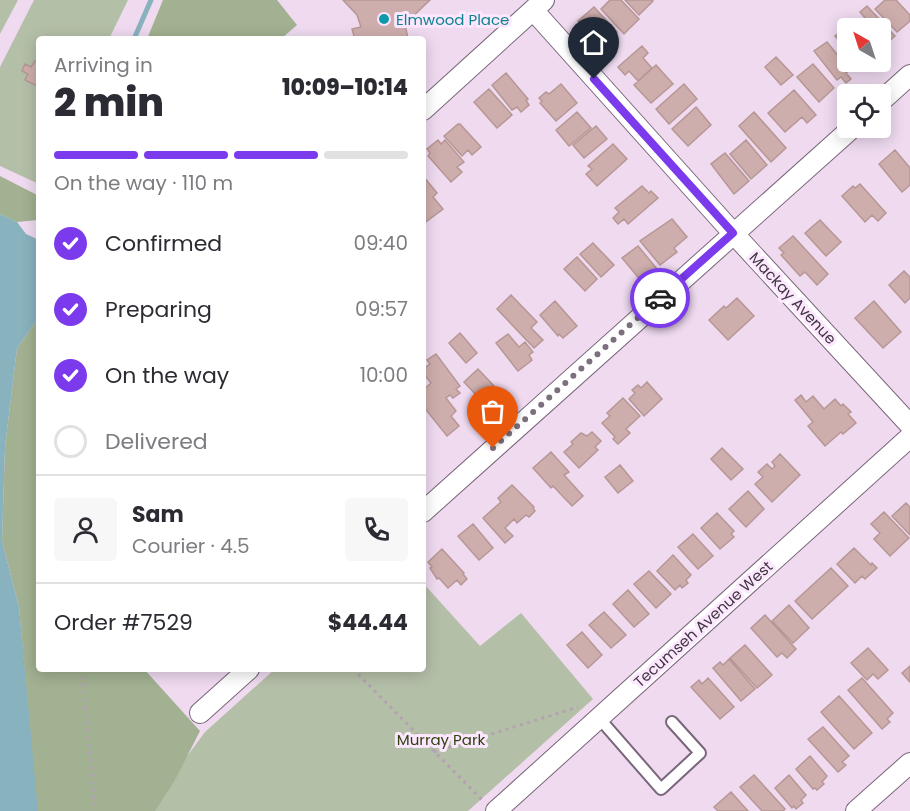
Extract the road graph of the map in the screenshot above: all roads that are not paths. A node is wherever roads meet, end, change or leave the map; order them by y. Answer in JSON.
{"nodes":[{"id":1,"x":538,"y":5,"type":"edge"},
{"id":2,"x":910,"y":75,"type":"edge"},
{"id":3,"x":891,"y":92,"type":"edge"},
{"id":4,"x":426,"y":107,"type":"edge"},
{"id":5,"x":841,"y":138,"type":"edge"},
{"id":6,"x":733,"y":233,"type":"junction"},
{"id":7,"x":910,"y":425,"type":"edge"},
{"id":8,"x":910,"y":437,"type":"edge"},
{"id":9,"x":426,"y":509,"type":"edge"},
{"id":10,"x":246,"y":672,"type":"edge"},
{"id":11,"x":200,"y":713,"type":"dead end"},
{"id":12,"x":598,"y":718,"type":"junction"},
{"id":13,"x":672,"y":722,"type":"dead end"},
{"id":14,"x":910,"y":763,"type":"edge"},
{"id":15,"x":491,"y":807,"type":"edge"},
{"id":16,"x":856,"y":811,"type":"edge"}],
"edges":[{"from":1,"to":4,"type":"street"},
{"from":1,"to":6,"type":"street","name":"Mackay Avenue"},
{"from":2,"to":3,"type":"street"},
{"from":5,"to":6,"type":"street"},
{"from":6,"to":7,"type":"street","name":"Mackay Avenue"},
{"from":6,"to":9,"type":"street"},
{"from":8,"to":12,"type":"street","name":"Tecumseh Avenue West"},
{"from":10,"to":11,"type":"street"},
{"from":12,"to":13,"type":"lane"},
{"from":12,"to":15,"type":"street","name":"Tecumseh Avenue West"},
{"from":14,"to":16,"type":"street"}]}
